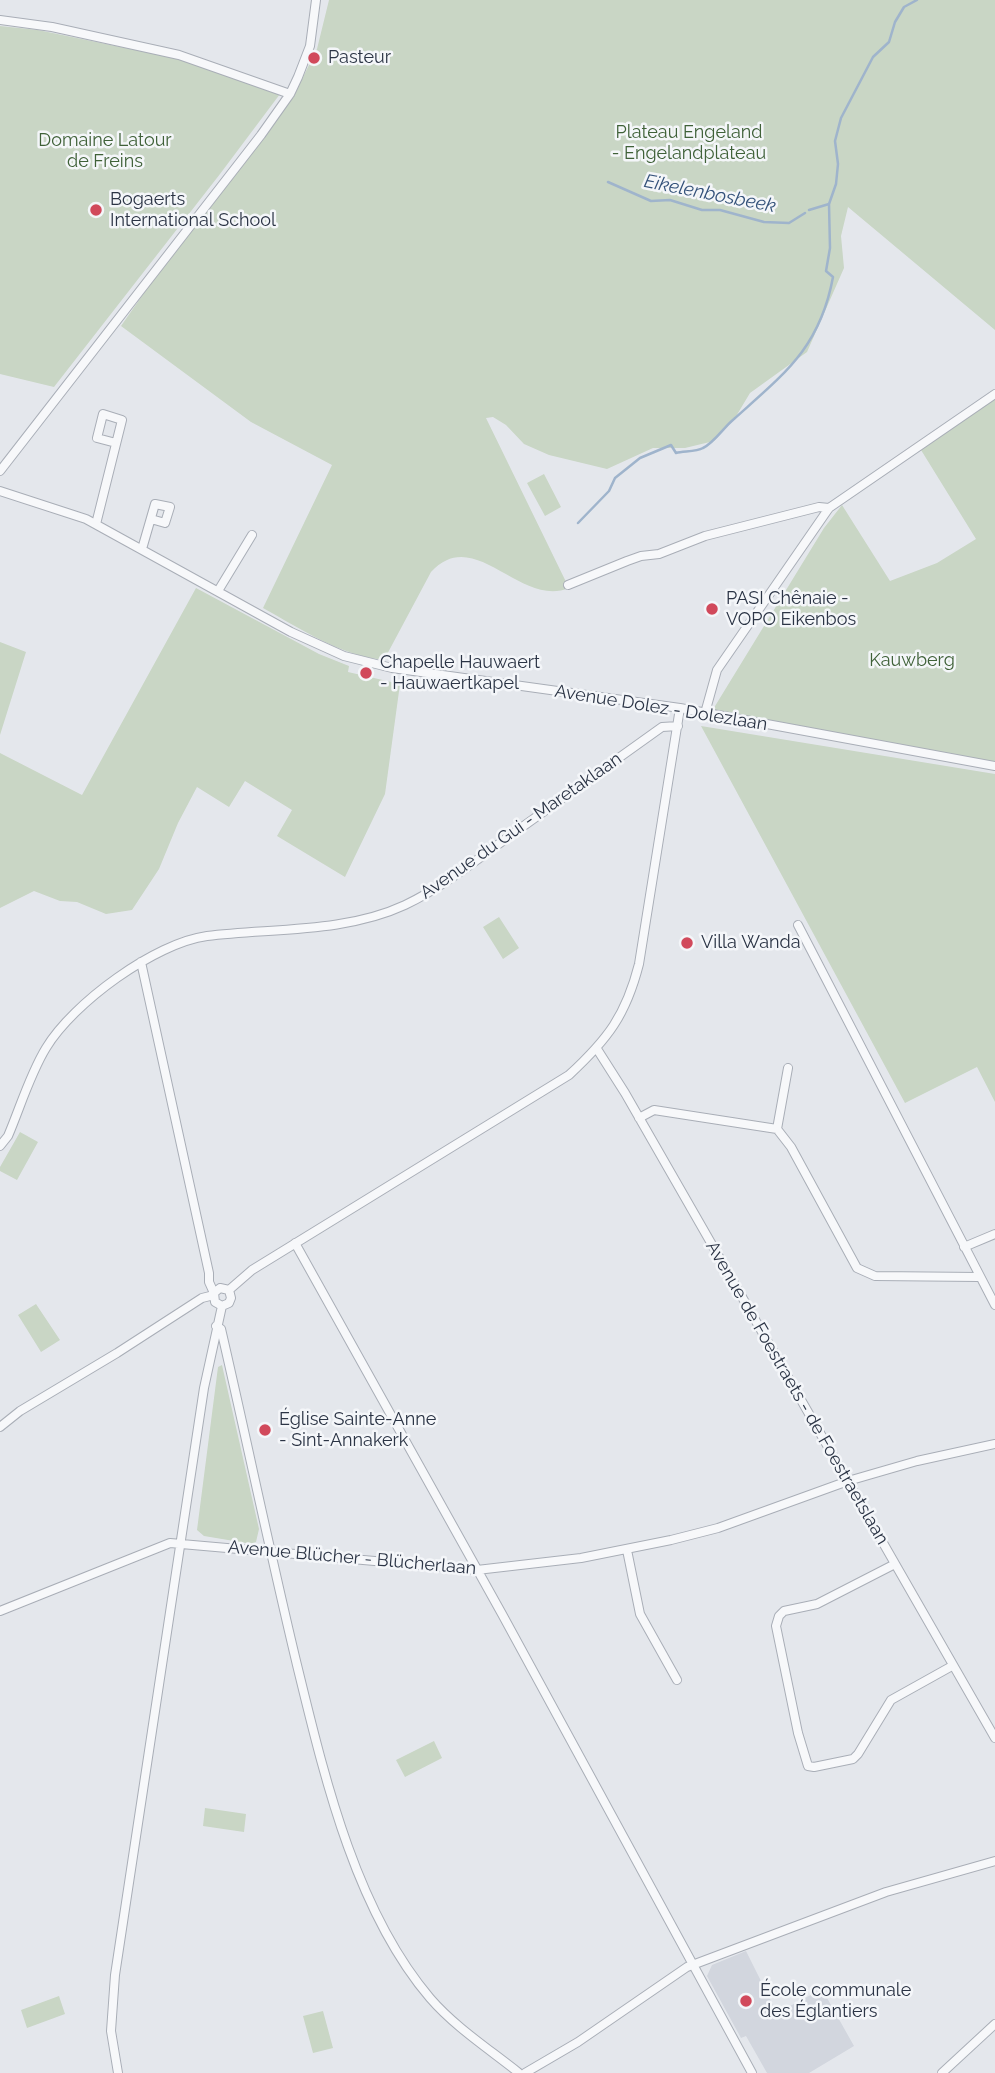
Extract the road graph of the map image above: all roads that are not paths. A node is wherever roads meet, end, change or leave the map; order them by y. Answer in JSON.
{"nodes":[{"id":1,"x":316,"y":0,"type":"edge"},
{"id":2,"x":0,"y":20,"type":"edge"},
{"id":3,"x":290,"y":94,"type":"junction"},
{"id":4,"x":995,"y":394,"type":"edge"},
{"id":5,"x":116,"y":443,"type":"dead end"},
{"id":6,"x":0,"y":471,"type":"edge"},
{"id":7,"x":0,"y":491,"type":"edge"},
{"id":8,"x":829,"y":508,"type":"junction"},
{"id":9,"x":151,"y":519,"type":"dead end"},
{"id":10,"x":96,"y":524,"type":"junction"},
{"id":11,"x":252,"y":535,"type":"dead end"},
{"id":12,"x":142,"y":550,"type":"junction"},
{"id":13,"x":568,"y":585,"type":"dead end"},
{"id":14,"x":218,"y":592,"type":"junction"},
{"id":15,"x":680,"y":708,"type":"junction"},
{"id":16,"x":705,"y":713,"type":"junction"},
{"id":17,"x":678,"y":726,"type":"junction"},
{"id":18,"x":995,"y":766,"type":"edge"},
{"id":19,"x":798,"y":925,"type":"dead end"},
{"id":20,"x":141,"y":962,"type":"junction"},
{"id":21,"x":597,"y":1049,"type":"junction"},
{"id":22,"x":788,"y":1068,"type":"dead end"},
{"id":23,"x":639,"y":1118,"type":"junction"},
{"id":24,"x":777,"y":1129,"type":"junction"},
{"id":25,"x":0,"y":1146,"type":"edge"},
{"id":26,"x":995,"y":1234,"type":"edge"},
{"id":27,"x":295,"y":1243,"type":"junction"},
{"id":28,"x":964,"y":1247,"type":"junction"},
{"id":29,"x":209,"y":1273,"type":"junction"},
{"id":30,"x":979,"y":1277,"type":"junction"},
{"id":31,"x":226,"y":1289,"type":"junction"},
{"id":32,"x":217,"y":1299,"type":"junction"},
{"id":33,"x":994,"y":1302,"type":"edge"},
{"id":34,"x":216,"y":1326,"type":"junction"},
{"id":35,"x":0,"y":1427,"type":"edge"},
{"id":36,"x":995,"y":1444,"type":"edge"},
{"id":37,"x":848,"y":1481,"type":"junction"},
{"id":38,"x":181,"y":1543,"type":"junction"},
{"id":39,"x":627,"y":1550,"type":"junction"},
{"id":40,"x":269,"y":1552,"type":"junction"},
{"id":41,"x":895,"y":1564,"type":"junction"},
{"id":42,"x":477,"y":1570,"type":"junction"},
{"id":43,"x":0,"y":1611,"type":"edge"},
{"id":44,"x":952,"y":1666,"type":"junction"},
{"id":45,"x":677,"y":1680,"type":"dead end"},
{"id":46,"x":995,"y":1738,"type":"edge"},
{"id":47,"x":995,"y":1861,"type":"edge"},
{"id":48,"x":693,"y":1964,"type":"junction"},
{"id":49,"x":995,"y":2024,"type":"edge"},
{"id":50,"x":118,"y":2073,"type":"edge"},
{"id":51,"x":519,"y":2073,"type":"edge"},
{"id":52,"x":525,"y":2073,"type":"edge"},
{"id":53,"x":752,"y":2073,"type":"edge"},
{"id":54,"x":943,"y":2073,"type":"edge"}],
"edges":[{"from":1,"to":3,"type":"street"},
{"from":2,"to":3,"type":"street"},
{"from":3,"to":6,"type":"street"},
{"from":4,"to":8,"type":"street"},
{"from":5,"to":10,"type":"street"},
{"from":7,"to":10,"type":"street","name":"Avenue Dolez - Dolezlaan"},
{"from":8,"to":13,"type":"street"},
{"from":8,"to":16,"type":"street"},
{"from":9,"to":12,"type":"street"},
{"from":10,"to":12,"type":"street","name":"Avenue Dolez - Dolezlaan"},
{"from":11,"to":14,"type":"street"},
{"from":12,"to":14,"type":"street","name":"Avenue Dolez - Dolezlaan"},
{"from":14,"to":15,"type":"street","name":"Avenue Dolez - Dolezlaan"},
{"from":15,"to":16,"type":"street","name":"Avenue Dolez - Dolezlaan"},
{"from":15,"to":17,"type":"street"},
{"from":16,"to":18,"type":"street","name":"Avenue Dolez - Dolezlaan"},
{"from":17,"to":20,"type":"street","name":"Avenue du Gui - Maretaklaan"},
{"from":17,"to":21,"type":"street"},
{"from":19,"to":28,"type":"street"},
{"from":20,"to":25,"type":"street","name":"Avenue du Gui - Maretaklaan"},
{"from":20,"to":29,"type":"street"},
{"from":21,"to":23,"type":"street","name":"Avenue de Foestraets - de Foestraetslaan"},
{"from":21,"to":27,"type":"street"},
{"from":22,"to":24,"type":"street"},
{"from":23,"to":24,"type":"street"},
{"from":23,"to":37,"type":"street","name":"Avenue de Foestraets - de Foestraetslaan"},
{"from":24,"to":30,"type":"street"},
{"from":26,"to":28,"type":"street"},
{"from":27,"to":31,"type":"street"},
{"from":27,"to":42,"type":"street"},
{"from":28,"to":30,"type":"street"},
{"from":29,"to":31,"type":"street"},
{"from":29,"to":32,"type":"street"},
{"from":30,"to":33,"type":"street"},
{"from":31,"to":32,"type":"street"},
{"from":31,"to":32,"type":"street"},
{"from":32,"to":34,"type":"street"},
{"from":32,"to":35,"type":"street"},
{"from":34,"to":38,"type":"street"},
{"from":34,"to":40,"type":"street"},
{"from":36,"to":37,"type":"street","name":"Avenue Blücher - Blücherlaan"},
{"from":37,"to":39,"type":"street","name":"Avenue Blücher - Blücherlaan"},
{"from":37,"to":41,"type":"street","name":"Avenue de Foestraets - de Foestraetslaan"},
{"from":38,"to":40,"type":"street","name":"Avenue Blücher - Blücherlaan"},
{"from":38,"to":43,"type":"street","name":"Avenue Blücher - Blücherlaan"},
{"from":38,"to":50,"type":"street"},
{"from":39,"to":42,"type":"street","name":"Avenue Blücher - Blücherlaan"},
{"from":39,"to":45,"type":"street"},
{"from":40,"to":42,"type":"street","name":"Avenue Blücher - Blücherlaan"},
{"from":40,"to":51,"type":"street"},
{"from":41,"to":44,"type":"street","name":"Avenue de Foestraets - de Foestraetslaan"},
{"from":41,"to":44,"type":"street"},
{"from":42,"to":48,"type":"street"},
{"from":44,"to":46,"type":"street","name":"Avenue de Foestraets - de Foestraetslaan"},
{"from":47,"to":48,"type":"street"},
{"from":48,"to":52,"type":"street"},
{"from":48,"to":53,"type":"street"},
{"from":49,"to":54,"type":"street"}]}
